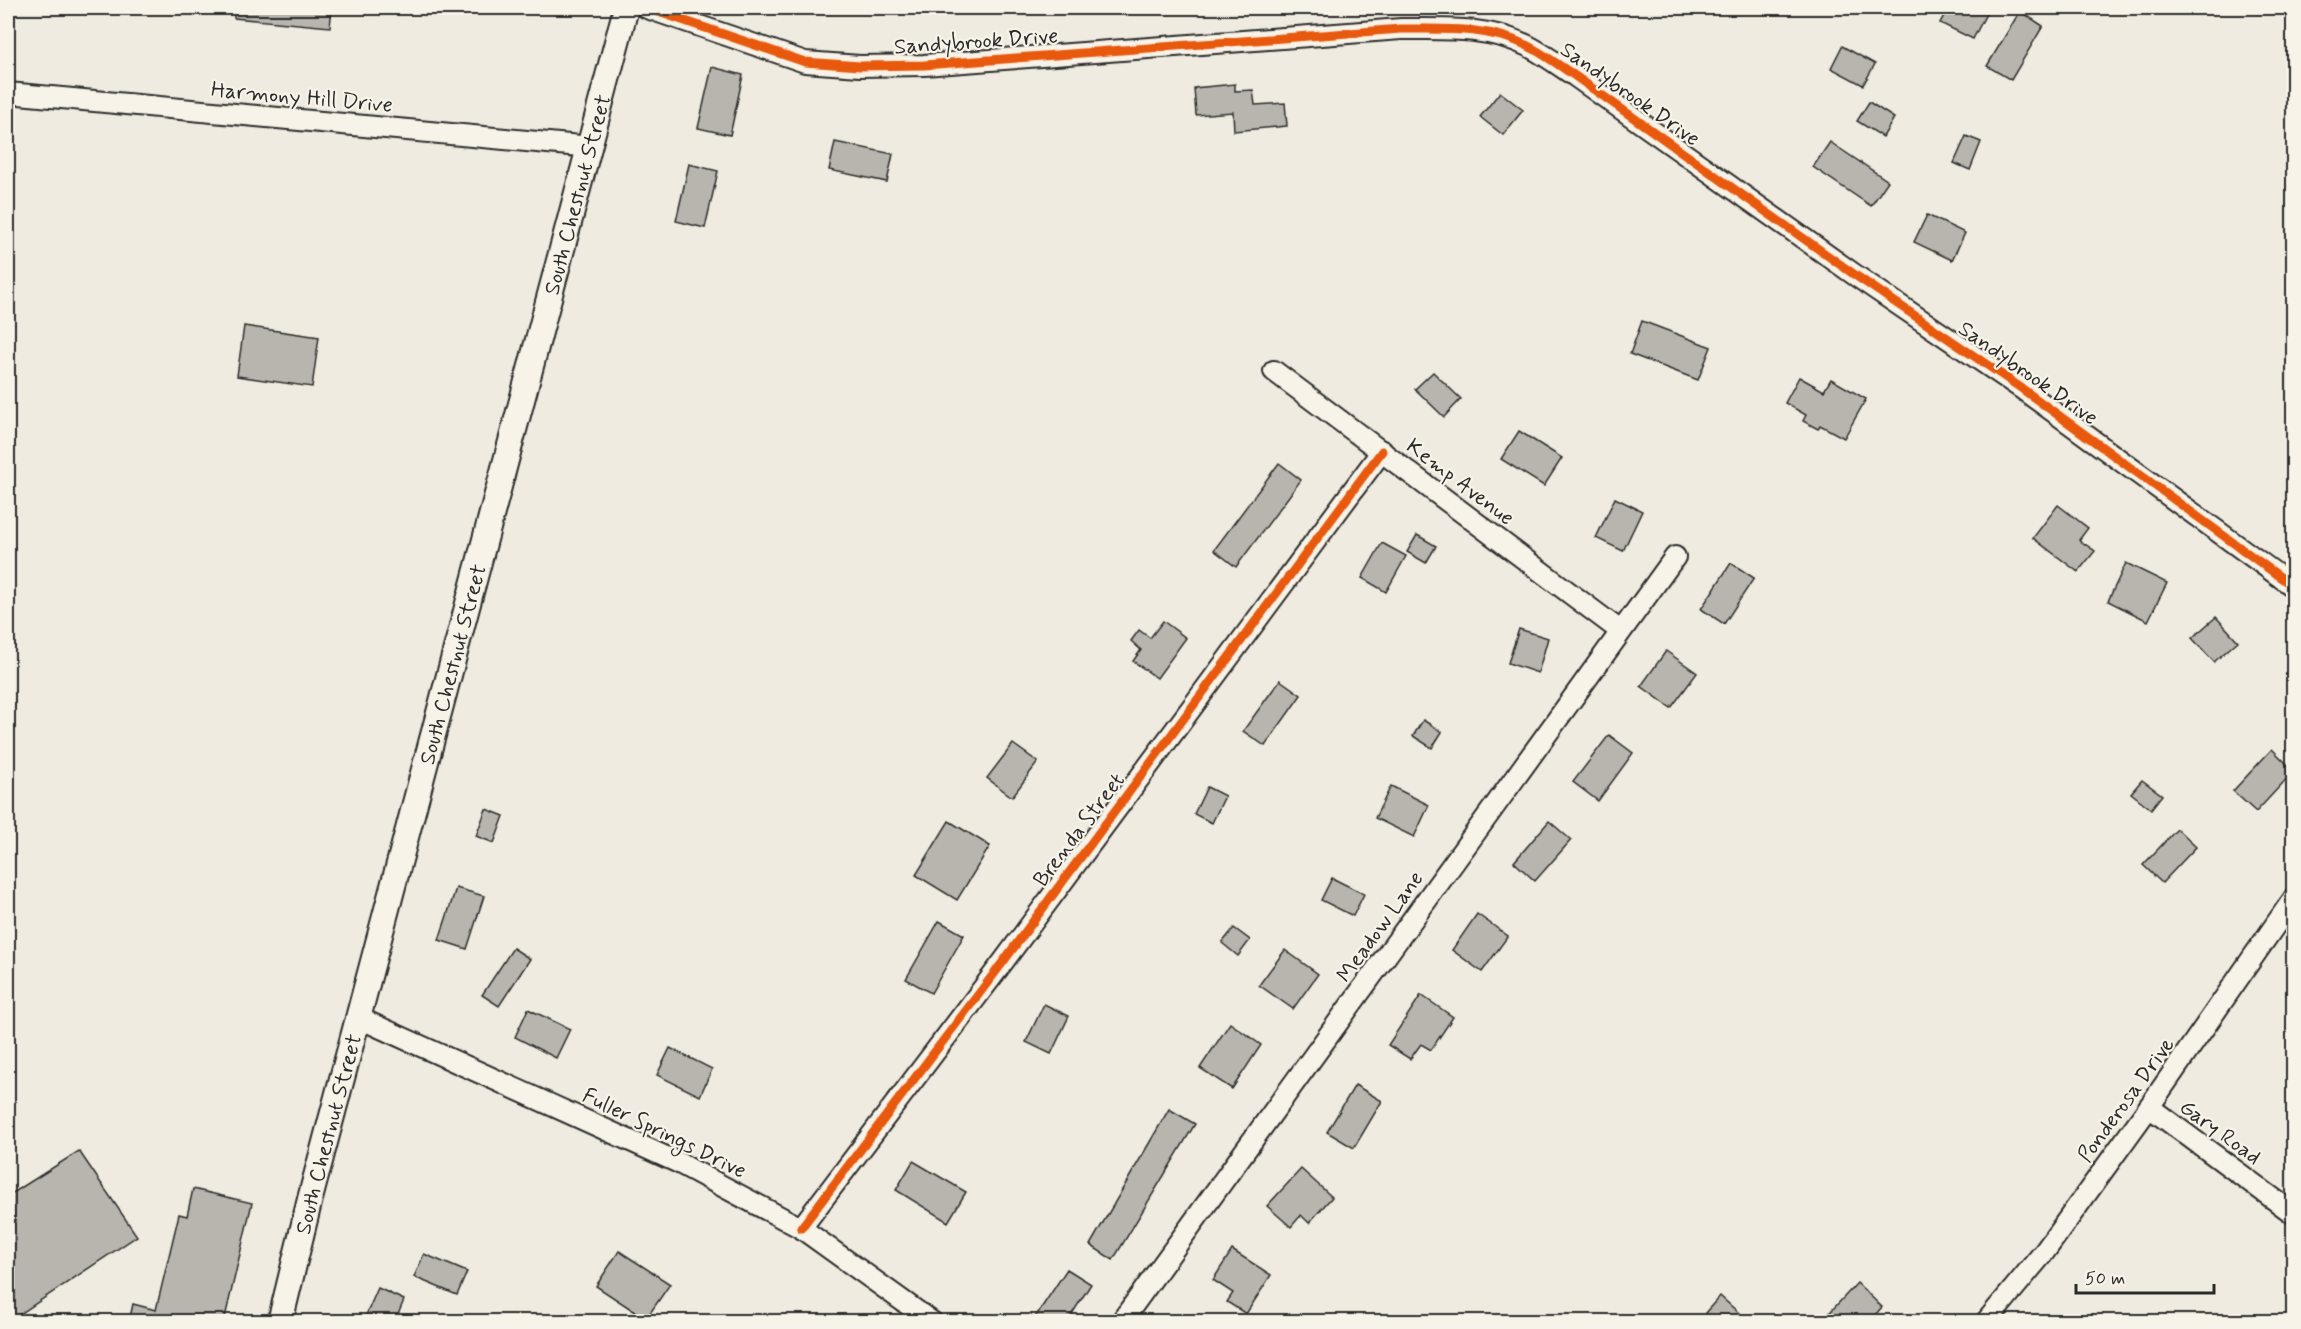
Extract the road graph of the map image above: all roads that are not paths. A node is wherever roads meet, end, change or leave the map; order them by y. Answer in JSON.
{"nodes":[{"id":1,"x":626,"y":8,"type":"edge"},
{"id":2,"x":647,"y":8,"type":"edge"},
{"id":3,"x":8,"y":93,"type":"edge"},
{"id":4,"x":591,"y":147,"type":"junction"},
{"id":5,"x":1274,"y":371,"type":"dead end"},
{"id":6,"x":1382,"y":451,"type":"junction"},
{"id":7,"x":1674,"y":557,"type":"dead end"},
{"id":8,"x":2294,"y":587,"type":"edge"},
{"id":9,"x":1619,"y":630,"type":"junction"},
{"id":10,"x":2294,"y":898,"type":"edge"},
{"id":11,"x":359,"y":1018,"type":"junction"},
{"id":12,"x":2150,"y":1107,"type":"junction"},
{"id":13,"x":2294,"y":1214,"type":"edge"},
{"id":14,"x":801,"y":1228,"type":"junction"},
{"id":15,"x":280,"y":1322,"type":"edge"},
{"id":16,"x":932,"y":1322,"type":"edge"},
{"id":17,"x":1121,"y":1322,"type":"edge"},
{"id":18,"x":1986,"y":1322,"type":"edge"}],
"edges":[{"from":1,"to":4,"type":"main road","name":"South Chestnut Street"},
{"from":2,"to":8,"type":"street","name":"Sandybrook Drive"},
{"from":3,"to":4,"type":"street","name":"Harmony Hill Drive"},
{"from":4,"to":11,"type":"main road","name":"South Chestnut Street"},
{"from":5,"to":6,"type":"street","name":"Kemp Avenue"},
{"from":6,"to":9,"type":"street","name":"Kemp Avenue"},
{"from":6,"to":14,"type":"street","name":"Brenda Street"},
{"from":7,"to":9,"type":"street","name":"Meadow Lane"},
{"from":9,"to":17,"type":"street","name":"Meadow Lane"},
{"from":10,"to":12,"type":"street","name":"Ponderosa Drive"},
{"from":11,"to":14,"type":"street","name":"Fuller Springs Drive"},
{"from":11,"to":15,"type":"main road","name":"South Chestnut Street"},
{"from":12,"to":13,"type":"street","name":"Gary Road"},
{"from":12,"to":18,"type":"street","name":"Ponderosa Drive"},
{"from":14,"to":16,"type":"street","name":"Fuller Springs Drive"}]}
